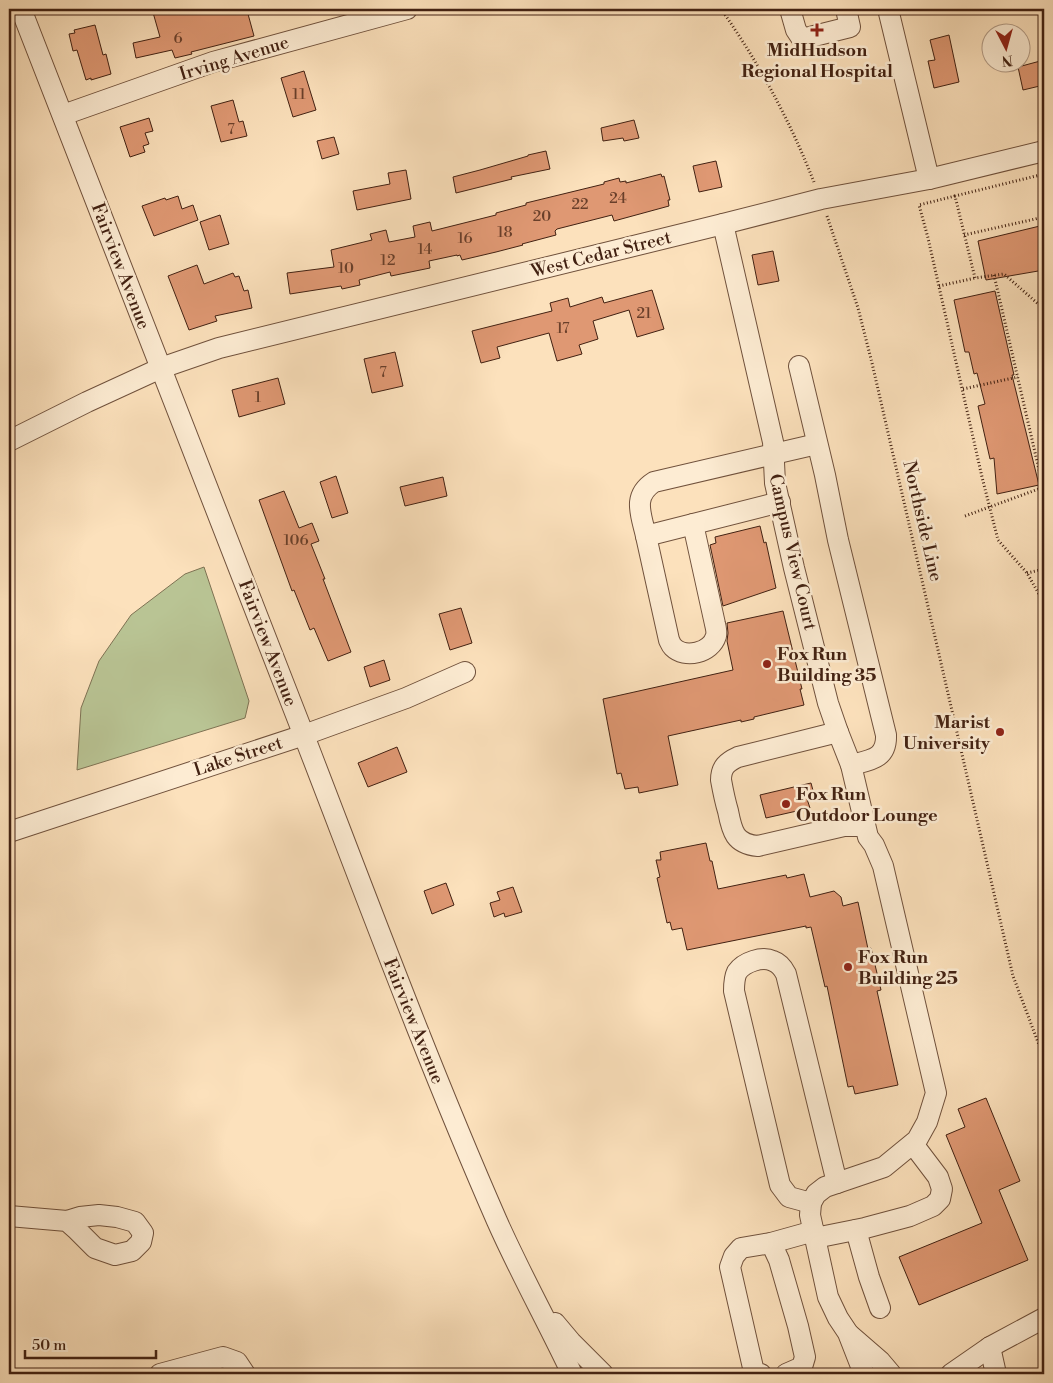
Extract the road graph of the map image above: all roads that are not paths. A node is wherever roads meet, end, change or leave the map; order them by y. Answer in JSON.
{"nodes":[{"id":1,"x":21,"y":9,"type":"edge"},
{"id":2,"x":407,"y":9,"type":"edge"},
{"id":3,"x":790,"y":9,"type":"edge"},
{"id":4,"x":846,"y":9,"type":"edge"},
{"id":5,"x":888,"y":9,"type":"edge"},
{"id":6,"x":63,"y":115,"type":"junction"},
{"id":7,"x":1044,"y":150,"type":"edge"},
{"id":8,"x":930,"y":179,"type":"junction"},
{"id":9,"x":723,"y":224,"type":"junction"},
{"id":10,"x":800,"y":366,"type":"dead end"},
{"id":11,"x":161,"y":368,"type":"junction"},
{"id":12,"x":9,"y":441,"type":"edge"},
{"id":13,"x":818,"y":444,"type":"junction"},
{"id":14,"x":773,"y":454,"type":"junction"},
{"id":15,"x":780,"y":502,"type":"junction"},
{"id":16,"x":693,"y":524,"type":"junction"},
{"id":17,"x":646,"y":536,"type":"junction"},
{"id":18,"x":465,"y":672,"type":"dead end"},
{"id":19,"x":838,"y":732,"type":"junction"},
{"id":20,"x":304,"y":735,"type":"junction"},
{"id":21,"x":851,"y":765,"type":"junction"},
{"id":22,"x":865,"y":826,"type":"junction"},
{"id":23,"x":9,"y":832,"type":"edge"},
{"id":24,"x":913,"y":1144,"type":"junction"},
{"id":25,"x":837,"y":1183,"type":"junction"},
{"id":26,"x":811,"y":1203,"type":"junction"},
{"id":27,"x":9,"y":1216,"type":"edge"},
{"id":28,"x":67,"y":1221,"type":"dead end"},
{"id":29,"x":856,"y":1230,"type":"junction"},
{"id":30,"x":815,"y":1234,"type":"junction"},
{"id":31,"x":771,"y":1243,"type":"junction"},
{"id":32,"x":521,"y":1274,"type":"junction"},
{"id":33,"x":880,"y":1308,"type":"dead end"},
{"id":34,"x":1044,"y":1318,"type":"edge"},
{"id":35,"x":848,"y":1333,"type":"junction"},
{"id":36,"x":990,"y":1347,"type":"junction"},
{"id":37,"x":241,"y":1369,"type":"edge"},
{"id":38,"x":160,"y":1374,"type":"edge"},
{"id":39,"x":572,"y":1374,"type":"edge"},
{"id":40,"x":603,"y":1374,"type":"edge"},
{"id":41,"x":761,"y":1374,"type":"edge"},
{"id":42,"x":786,"y":1374,"type":"edge"},
{"id":43,"x":864,"y":1374,"type":"edge"},
{"id":44,"x":891,"y":1374,"type":"edge"},
{"id":45,"x":951,"y":1374,"type":"edge"},
{"id":46,"x":996,"y":1374,"type":"edge"}],
"edges":[{"from":1,"to":6,"type":"street","name":"Fairview Avenue"},
{"from":2,"to":6,"type":"street","name":"Irving Avenue"},
{"from":3,"to":4,"type":"street"},
{"from":5,"to":8,"type":"street"},
{"from":6,"to":11,"type":"street","name":"Fairview Avenue"},
{"from":7,"to":8,"type":"street","name":"West Cedar Street"},
{"from":8,"to":9,"type":"street","name":"West Cedar Street"},
{"from":9,"to":11,"type":"street","name":"West Cedar Street"},
{"from":9,"to":14,"type":"street","name":"Campus View Court"},
{"from":10,"to":13,"type":"street"},
{"from":11,"to":12,"type":"street","name":"West Cedar Street"},
{"from":11,"to":20,"type":"street","name":"Fairview Avenue"},
{"from":13,"to":14,"type":"street"},
{"from":13,"to":21,"type":"street"},
{"from":14,"to":15,"type":"street","name":"Campus View Court"},
{"from":14,"to":17,"type":"street"},
{"from":15,"to":16,"type":"street"},
{"from":15,"to":19,"type":"street","name":"Campus View Court"},
{"from":16,"to":17,"type":"street"},
{"from":16,"to":17,"type":"street"},
{"from":18,"to":20,"type":"street","name":"Lake Street"},
{"from":19,"to":21,"type":"street","name":"Campus View Court"},
{"from":19,"to":22,"type":"street"},
{"from":20,"to":23,"type":"street","name":"Lake Street"},
{"from":20,"to":32,"type":"street","name":"Fairview Avenue"},
{"from":21,"to":22,"type":"street","name":"Campus View Court"},
{"from":22,"to":24,"type":"street","name":"Campus View Court"},
{"from":24,"to":25,"type":"street","name":"Campus View Court"},
{"from":24,"to":29,"type":"street"},
{"from":25,"to":26,"type":"street","name":"Campus View Court"},
{"from":25,"to":26,"type":"street"},
{"from":26,"to":30,"type":"street"},
{"from":27,"to":28,"type":"street"},
{"from":29,"to":30,"type":"street"},
{"from":29,"to":33,"type":"street"},
{"from":30,"to":31,"type":"street"},
{"from":30,"to":35,"type":"street"},
{"from":31,"to":41,"type":"street"},
{"from":31,"to":42,"type":"street"},
{"from":32,"to":39,"type":"street","name":"Fairview Avenue"},
{"from":32,"to":40,"type":"street","name":"Fairview Avenue"},
{"from":34,"to":36,"type":"street"},
{"from":35,"to":43,"type":"street"},
{"from":35,"to":44,"type":"street"},
{"from":36,"to":45,"type":"street"},
{"from":36,"to":46,"type":"street"},
{"from":37,"to":38,"type":"street"}]}
